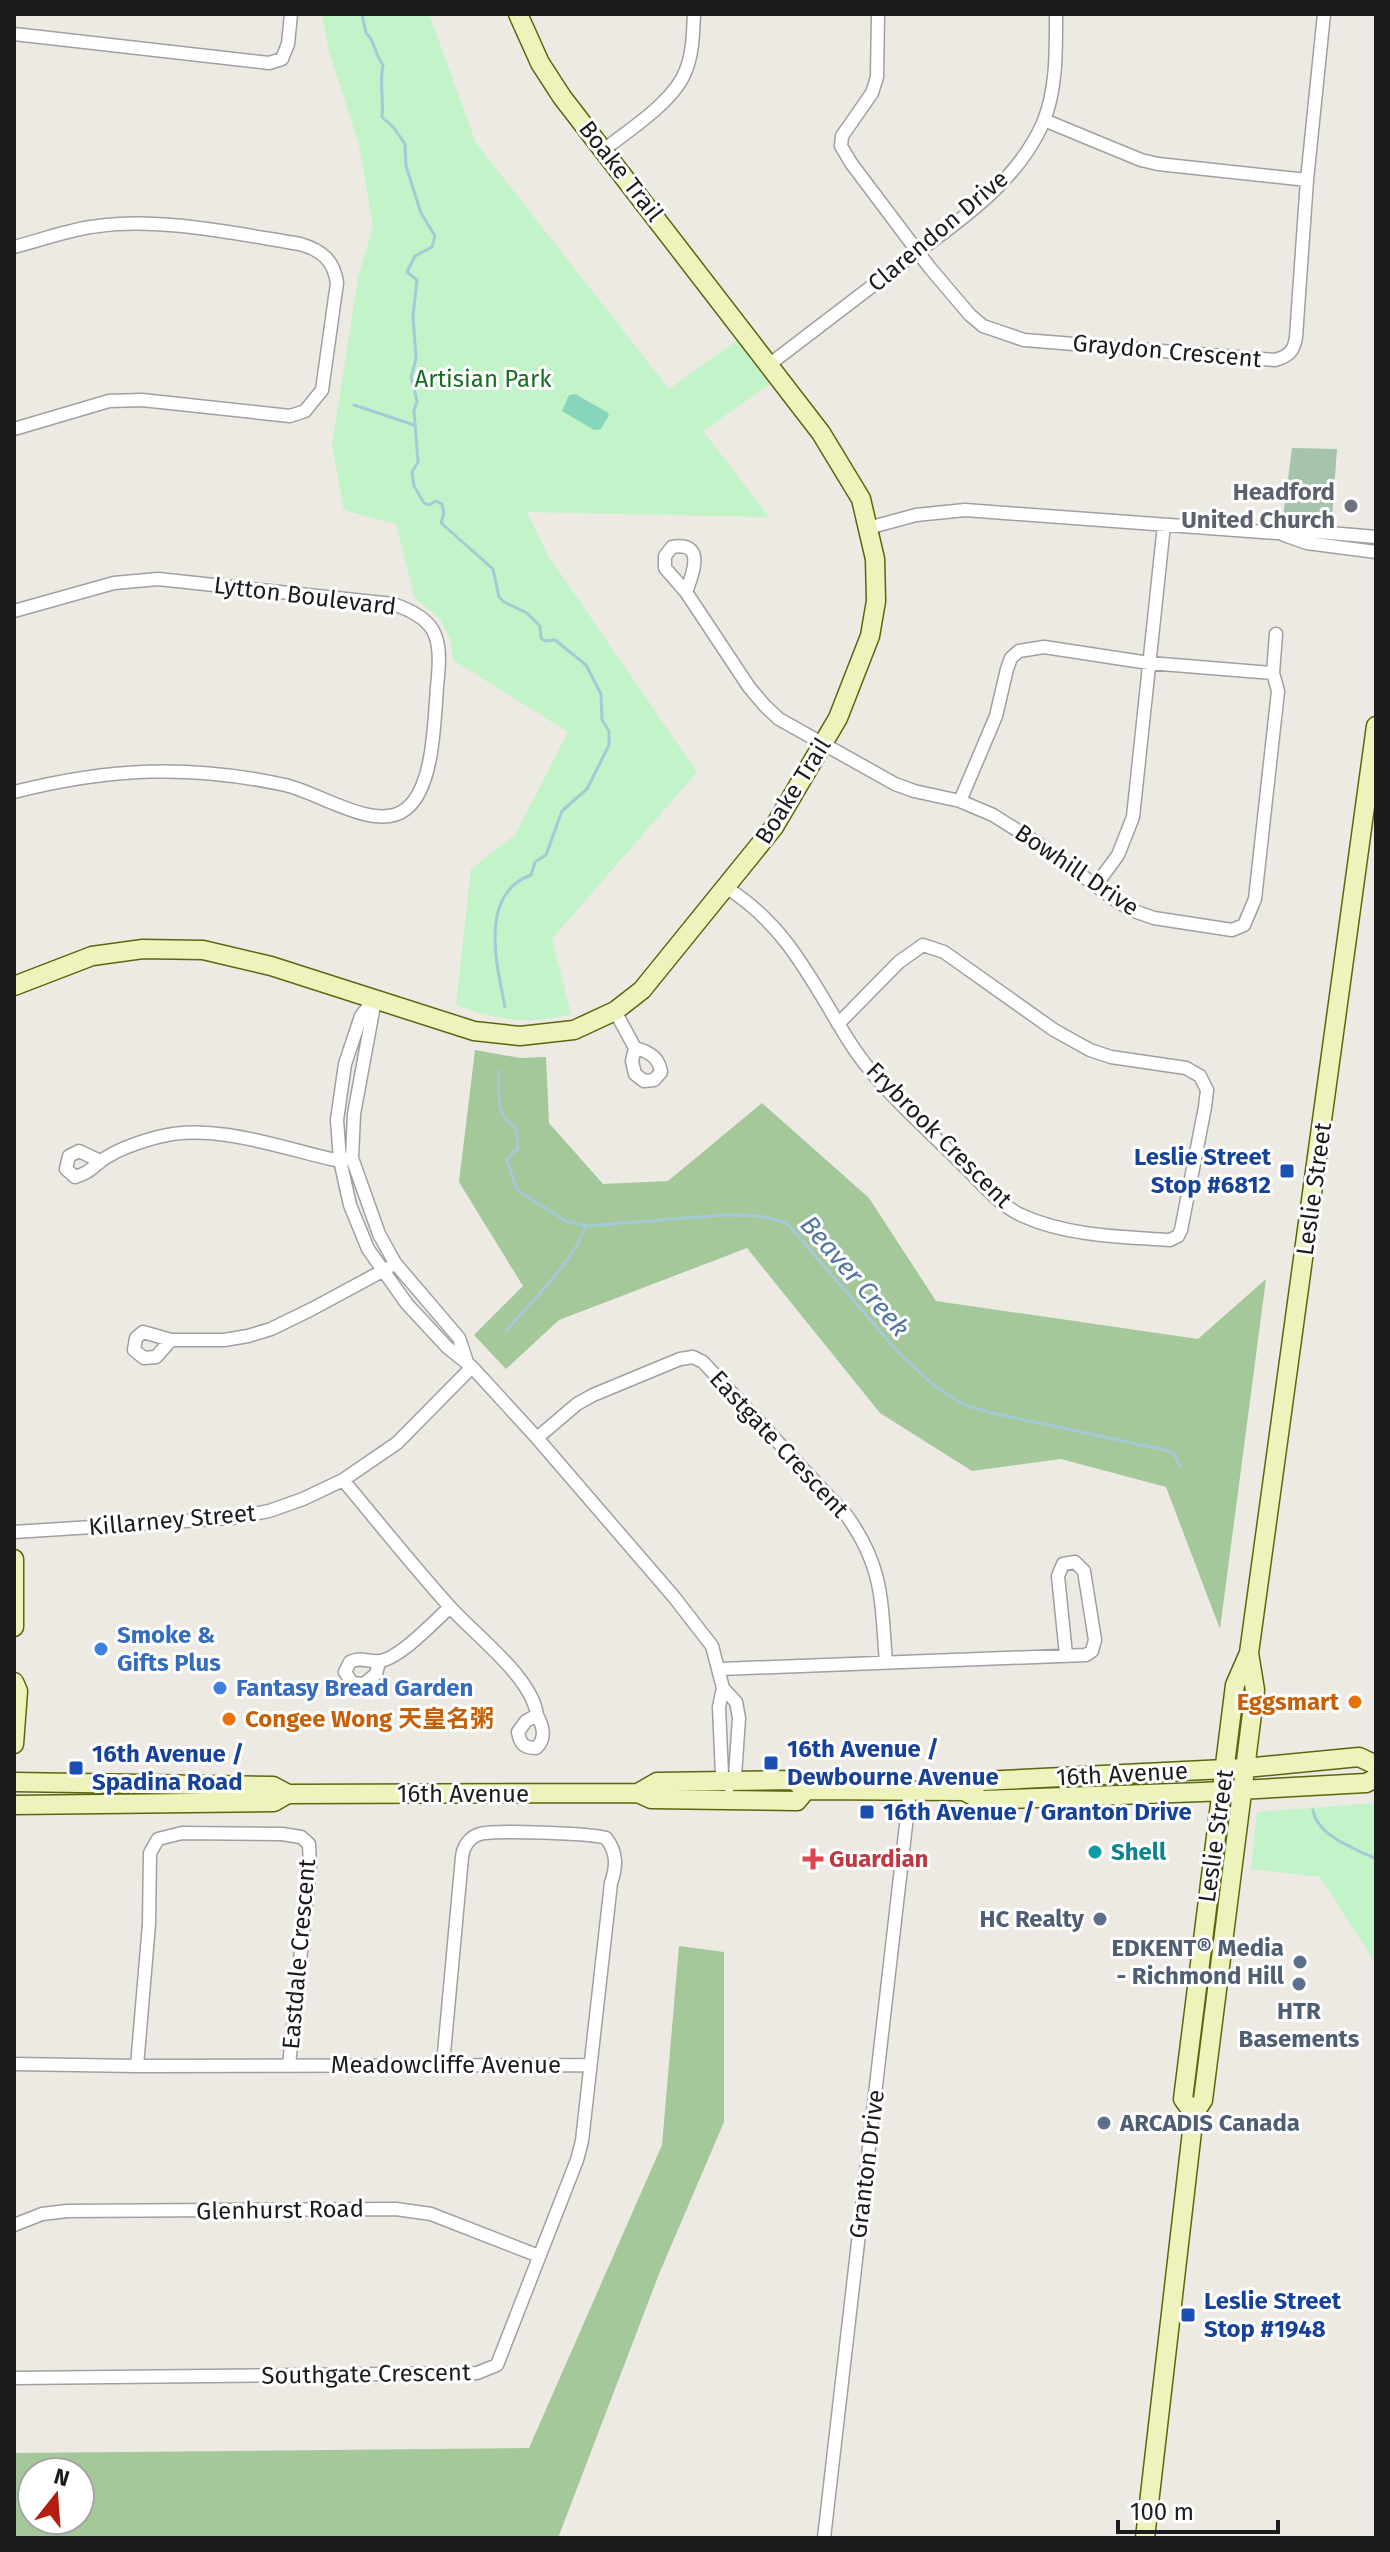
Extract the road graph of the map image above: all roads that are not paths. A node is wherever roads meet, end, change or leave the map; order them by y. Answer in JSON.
{"nodes":[{"id":1,"x":291,"y":14,"type":"edge"},
{"id":2,"x":518,"y":14,"type":"edge"},
{"id":3,"x":694,"y":14,"type":"edge"},
{"id":4,"x":878,"y":14,"type":"edge"},
{"id":5,"x":1056,"y":14,"type":"edge"},
{"id":6,"x":1324,"y":14,"type":"edge"},
{"id":7,"x":14,"y":34,"type":"edge"},
{"id":8,"x":1044,"y":120,"type":"junction"},
{"id":9,"x":605,"y":149,"type":"junction"},
{"id":10,"x":1307,"y":180,"type":"junction"},
{"id":11,"x":14,"y":247,"type":"edge"},
{"id":12,"x":918,"y":251,"type":"junction"},
{"id":13,"x":770,"y":364,"type":"junction"},
{"id":14,"x":14,"y":429,"type":"edge"},
{"id":15,"x":1164,"y":525,"type":"junction"},
{"id":16,"x":868,"y":528,"type":"junction"},
{"id":17,"x":1277,"y":533,"type":"junction"},
{"id":18,"x":1376,"y":537,"type":"edge"},
{"id":19,"x":1376,"y":552,"type":"edge"},
{"id":20,"x":686,"y":592,"type":"dead end"},
{"id":21,"x":14,"y":611,"type":"edge"},
{"id":22,"x":1276,"y":634,"type":"dead end"},
{"id":23,"x":1149,"y":663,"type":"junction"},
{"id":24,"x":1273,"y":673,"type":"junction"},
{"id":25,"x":1376,"y":726,"type":"edge"},
{"id":26,"x":823,"y":743,"type":"junction"},
{"id":27,"x":14,"y":792,"type":"edge"},
{"id":28,"x":960,"y":801,"type":"junction"},
{"id":29,"x":1096,"y":885,"type":"junction"},
{"id":30,"x":727,"y":888,"type":"junction"},
{"id":31,"x":14,"y":986,"type":"edge"},
{"id":32,"x":375,"y":998,"type":"junction"},
{"id":33,"x":615,"y":1011,"type":"junction"},
{"id":34,"x":838,"y":1024,"type":"junction"},
{"id":35,"x":635,"y":1048,"type":"dead end"},
{"id":36,"x":346,"y":1159,"type":"junction"},
{"id":37,"x":100,"y":1161,"type":"dead end"},
{"id":38,"x":390,"y":1267,"type":"junction"},
{"id":39,"x":171,"y":1340,"type":"dead end"},
{"id":40,"x":469,"y":1364,"type":"junction"},
{"id":41,"x":537,"y":1438,"type":"junction"},
{"id":42,"x":343,"y":1480,"type":"junction"},
{"id":43,"x":14,"y":1532,"type":"edge"},
{"id":44,"x":14,"y":1559,"type":"edge"},
{"id":45,"x":450,"y":1607,"type":"junction"},
{"id":46,"x":14,"y":1627,"type":"edge"},
{"id":47,"x":1249,"y":1653,"type":"junction"},
{"id":48,"x":1066,"y":1655,"type":"junction"},
{"id":49,"x":379,"y":1662,"type":"dead end"},
{"id":50,"x":886,"y":1663,"type":"junction"},
{"id":51,"x":720,"y":1669,"type":"junction"},
{"id":52,"x":14,"y":1682,"type":"edge"},
{"id":53,"x":723,"y":1688,"type":"junction"},
{"id":54,"x":537,"y":1715,"type":"dead end"},
{"id":55,"x":14,"y":1744,"type":"edge"},
{"id":56,"x":1376,"y":1765,"type":"edge"},
{"id":57,"x":1226,"y":1768,"type":"junction"},
{"id":58,"x":1245,"y":1768,"type":"junction"},
{"id":59,"x":1376,"y":1778,"type":"edge"},
{"id":60,"x":729,"y":1781,"type":"junction"},
{"id":61,"x":14,"y":1782,"type":"edge"},
{"id":62,"x":806,"y":1790,"type":"junction"},
{"id":63,"x":910,"y":1790,"type":"junction"},
{"id":64,"x":1243,"y":1790,"type":"junction"},
{"id":65,"x":964,"y":1791,"type":"junction"},
{"id":66,"x":1222,"y":1791,"type":"junction"},
{"id":67,"x":638,"y":1793,"type":"junction"},
{"id":68,"x":288,"y":1794,"type":"junction"},
{"id":69,"x":727,"y":1802,"type":"junction"},
{"id":70,"x":14,"y":1805,"type":"edge"},
{"id":71,"x":14,"y":2064,"type":"edge"},
{"id":72,"x":443,"y":2064,"type":"junction"},
{"id":73,"x":289,"y":2065,"type":"junction"},
{"id":74,"x":590,"y":2065,"type":"junction"},
{"id":75,"x":137,"y":2066,"type":"junction"},
{"id":76,"x":1194,"y":2114,"type":"junction"},
{"id":77,"x":14,"y":2225,"type":"edge"},
{"id":78,"x":539,"y":2256,"type":"junction"},
{"id":79,"x":14,"y":2378,"type":"edge"},
{"id":80,"x":824,"y":2538,"type":"edge"},
{"id":81,"x":1145,"y":2538,"type":"edge"}],
"edges":[{"from":1,"to":7,"type":"street"},
{"from":2,"to":9,"type":"main road","name":"Boake Trail"},
{"from":3,"to":9,"type":"street"},
{"from":4,"to":12,"type":"street","name":"Graydon Crescent"},
{"from":5,"to":8,"type":"street","name":"Clarendon Drive"},
{"from":6,"to":10,"type":"street","name":"Graydon Crescent"},
{"from":8,"to":10,"type":"street"},
{"from":8,"to":12,"type":"street","name":"Clarendon Drive"},
{"from":9,"to":13,"type":"main road","name":"Boake Trail"},
{"from":10,"to":12,"type":"street","name":"Graydon Crescent"},
{"from":11,"to":14,"type":"street"},
{"from":12,"to":13,"type":"street","name":"Clarendon Drive"},
{"from":13,"to":16,"type":"main road","name":"Boake Trail"},
{"from":15,"to":16,"type":"street"},
{"from":15,"to":17,"type":"street"},
{"from":15,"to":23,"type":"street"},
{"from":16,"to":26,"type":"main road","name":"Boake Trail"},
{"from":17,"to":18,"type":"street"},
{"from":17,"to":19,"type":"street"},
{"from":20,"to":26,"type":"street","name":"Bowhill Drive"},
{"from":21,"to":27,"type":"street","name":"Lytton Boulevard"},
{"from":22,"to":24,"type":"street","name":"Bowhill Drive"},
{"from":23,"to":24,"type":"street"},
{"from":23,"to":28,"type":"street"},
{"from":23,"to":29,"type":"street"},
{"from":24,"to":29,"type":"street","name":"Bowhill Drive"},
{"from":25,"to":47,"type":"main road","name":"Leslie Street"},
{"from":26,"to":28,"type":"street","name":"Bowhill Drive"},
{"from":26,"to":30,"type":"main road","name":"Boake Trail"},
{"from":28,"to":29,"type":"street","name":"Bowhill Drive"},
{"from":30,"to":33,"type":"main road","name":"Boake Trail"},
{"from":30,"to":34,"type":"street","name":"Frybrook Crescent"},
{"from":31,"to":32,"type":"main road","name":"Boake Trail"},
{"from":32,"to":33,"type":"main road","name":"Boake Trail"},
{"from":32,"to":36,"type":"street"},
{"from":32,"to":36,"type":"street"},
{"from":33,"to":35,"type":"street"},
{"from":34,"to":34,"type":"street","name":"Frybrook Crescent"},
{"from":36,"to":37,"type":"street"},
{"from":36,"to":38,"type":"street"},
{"from":38,"to":39,"type":"street"},
{"from":38,"to":40,"type":"street"},
{"from":40,"to":41,"type":"street"},
{"from":40,"to":42,"type":"street","name":"Killarney Street"},
{"from":41,"to":50,"type":"street","name":"Eastgate Crescent"},
{"from":41,"to":51,"type":"street"},
{"from":42,"to":43,"type":"street","name":"Killarney Street"},
{"from":42,"to":45,"type":"street"},
{"from":44,"to":46,"type":"main road"},
{"from":45,"to":49,"type":"street"},
{"from":45,"to":54,"type":"street"},
{"from":47,"to":57,"type":"main road","name":"Leslie Street"},
{"from":47,"to":58,"type":"main road","name":"Leslie Street"},
{"from":48,"to":48,"type":"street"},
{"from":48,"to":50,"type":"street"},
{"from":50,"to":51,"type":"street"},
{"from":51,"to":53,"type":"street"},
{"from":52,"to":55,"type":"main road"},
{"from":53,"to":60,"type":"street"},
{"from":53,"to":60,"type":"street"},
{"from":56,"to":58,"type":"main road","name":"16th Avenue"},
{"from":57,"to":58,"type":"main road","name":"16th Avenue"},
{"from":57,"to":65,"type":"main road","name":"16th Avenue"},
{"from":57,"to":66,"type":"main road","name":"Leslie Street"},
{"from":58,"to":64,"type":"main road","name":"Leslie Street"},
{"from":59,"to":64,"type":"main road","name":"16th Avenue"},
{"from":60,"to":62,"type":"main road","name":"16th Avenue"},
{"from":60,"to":67,"type":"main road","name":"16th Avenue"},
{"from":60,"to":69,"type":"street"},
{"from":61,"to":68,"type":"main road","name":"16th Avenue"},
{"from":62,"to":63,"type":"main road","name":"16th Avenue"},
{"from":62,"to":69,"type":"main road","name":"16th Avenue"},
{"from":63,"to":65,"type":"main road","name":"16th Avenue"},
{"from":63,"to":80,"type":"street","name":"Granton Drive"},
{"from":64,"to":66,"type":"main road","name":"16th Avenue"},
{"from":64,"to":76,"type":"main road","name":"Leslie Street"},
{"from":65,"to":66,"type":"main road","name":"16th Avenue"},
{"from":66,"to":76,"type":"main road","name":"Leslie Street"},
{"from":67,"to":68,"type":"main road","name":"16th Avenue"},
{"from":67,"to":69,"type":"main road","name":"16th Avenue"},
{"from":68,"to":70,"type":"main road","name":"16th Avenue"},
{"from":71,"to":75,"type":"street","name":"Meadowcliffe Avenue"},
{"from":72,"to":73,"type":"street","name":"Meadowcliffe Avenue"},
{"from":72,"to":74,"type":"street","name":"Meadowcliffe Avenue"},
{"from":72,"to":74,"type":"street","name":"Southgate Crescent"},
{"from":73,"to":75,"type":"street","name":"Meadowcliffe Avenue"},
{"from":73,"to":75,"type":"street","name":"Eastdale Crescent"},
{"from":74,"to":78,"type":"street","name":"Southgate Crescent"},
{"from":76,"to":81,"type":"main road","name":"Leslie Street"},
{"from":77,"to":78,"type":"street","name":"Glenhurst Road"},
{"from":78,"to":79,"type":"street","name":"Southgate Crescent"}]}
